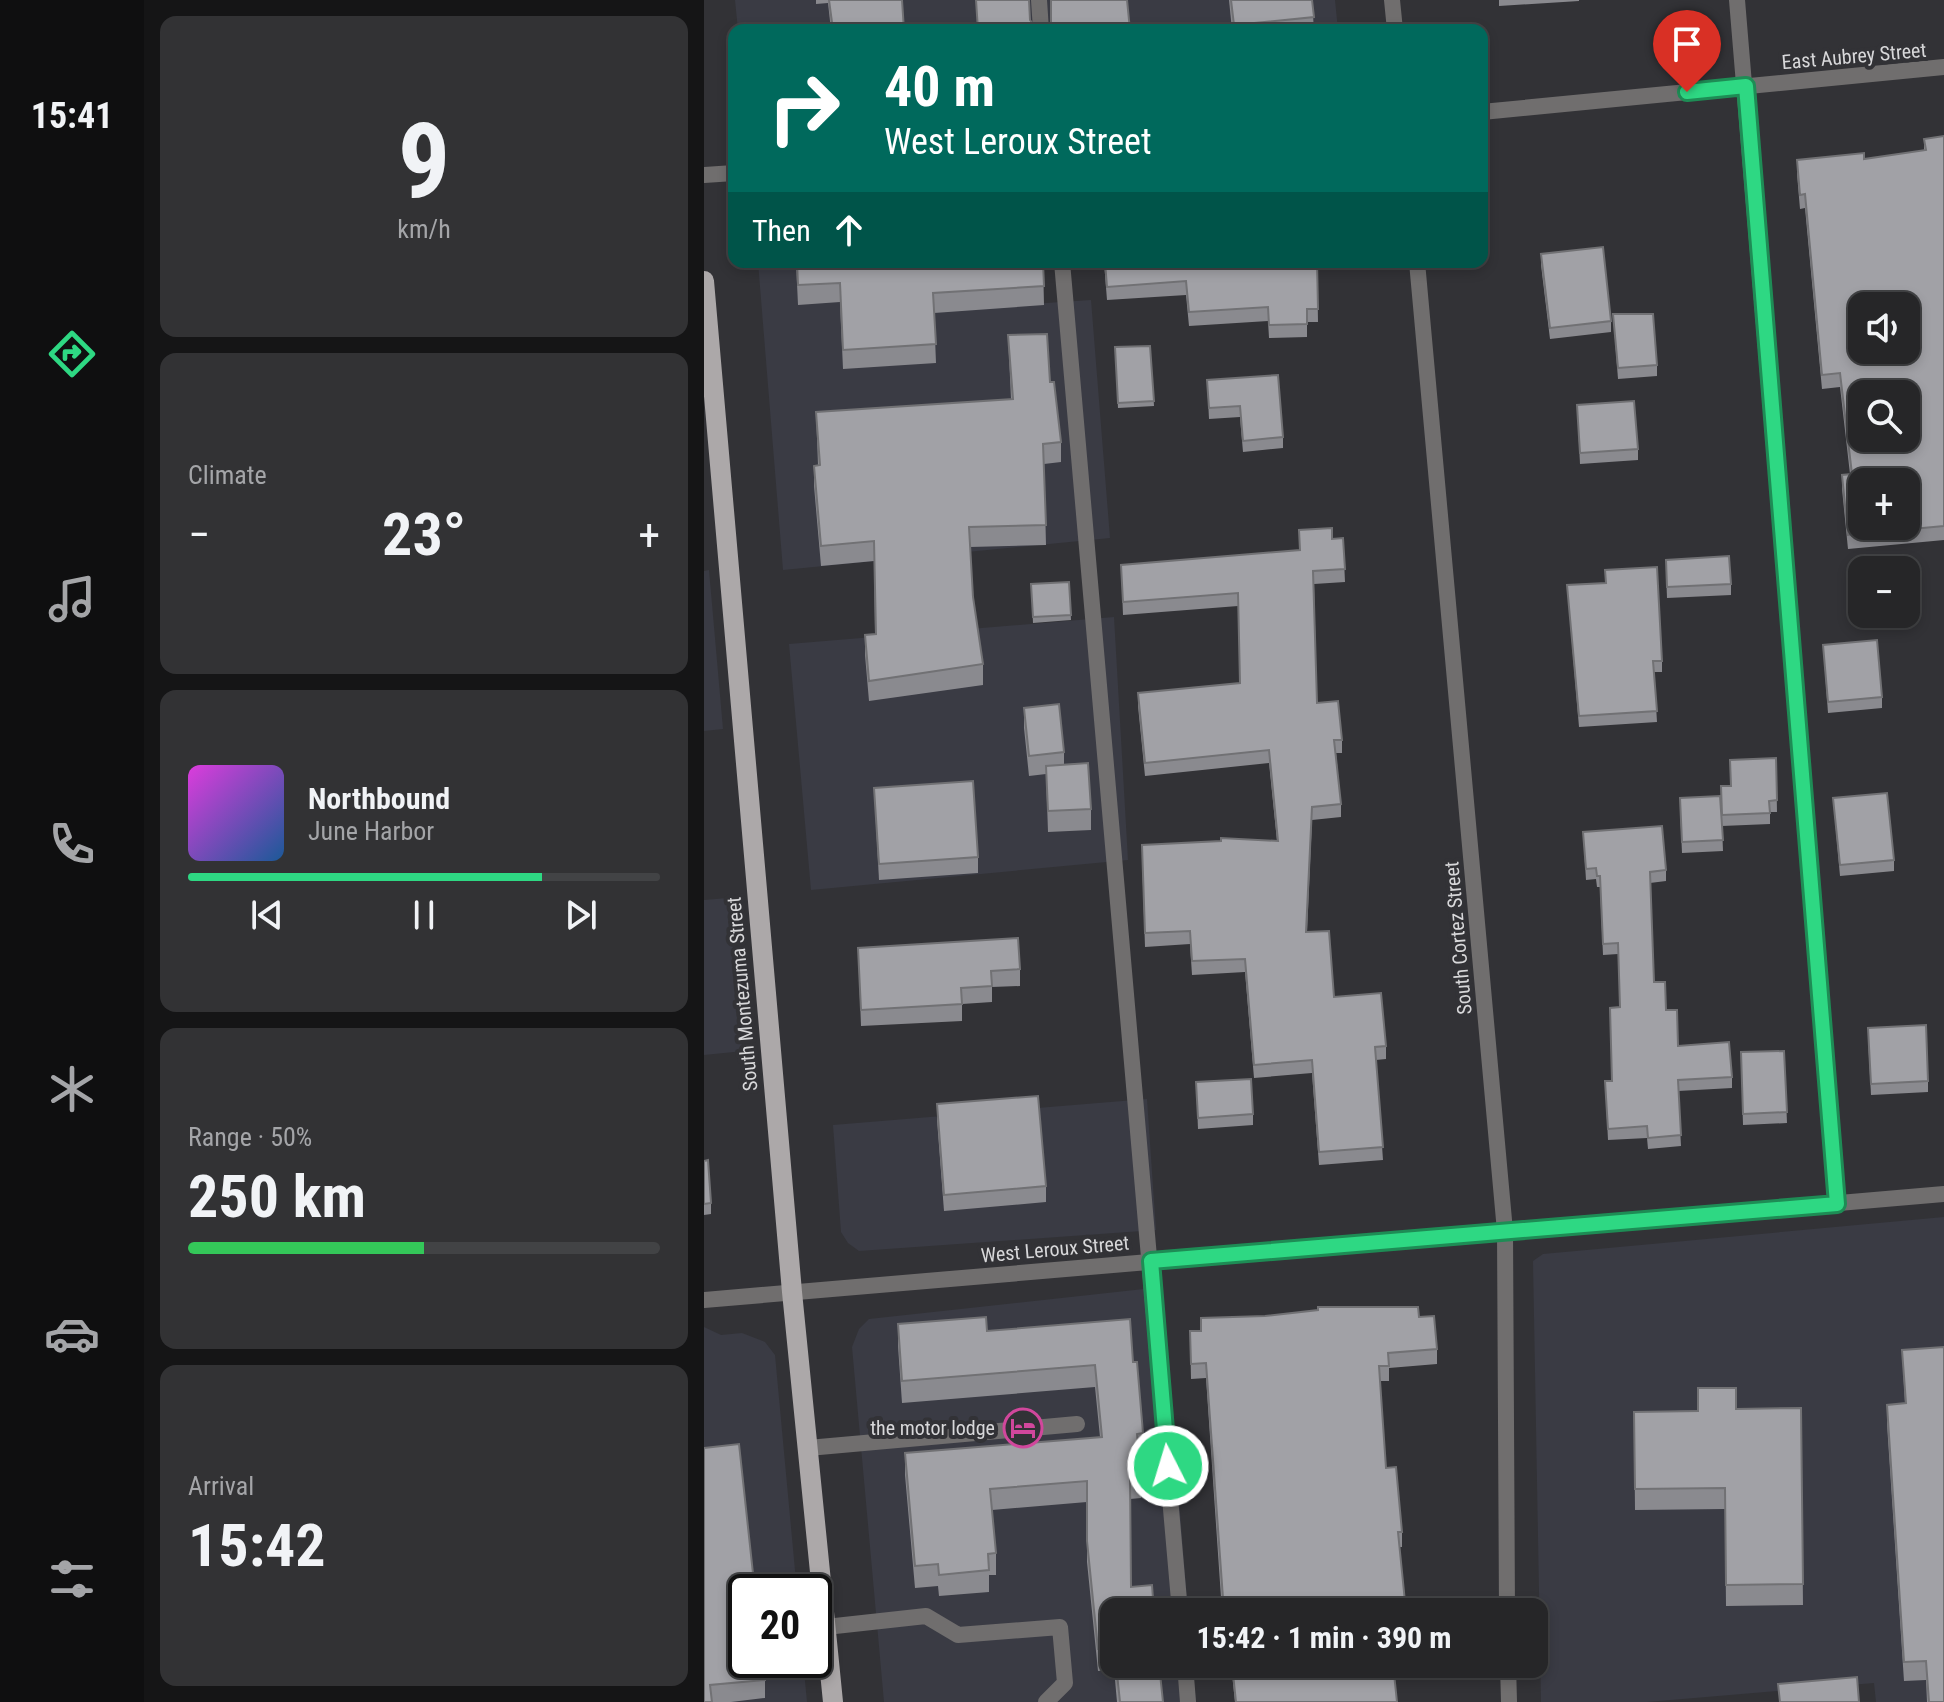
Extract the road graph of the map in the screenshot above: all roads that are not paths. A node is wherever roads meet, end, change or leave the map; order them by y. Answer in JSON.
{"nodes":[{"id":1,"x":1039,"y":0,"type":"edge"},
{"id":2,"x":1392,"y":0,"type":"edge"},
{"id":3,"x":1737,"y":0,"type":"edge"},
{"id":4,"x":1041,"y":24,"type":"edge"},
{"id":5,"x":1394,"y":24,"type":"edge"},
{"id":6,"x":1944,"y":67,"type":"edge"},
{"id":7,"x":1746,"y":86,"type":"junction"},
{"id":8,"x":1488,"y":111,"type":"edge"},
{"id":9,"x":728,"y":173,"type":"edge"},
{"id":10,"x":704,"y":175,"type":"edge"},
{"id":11,"x":1063,"y":268,"type":"edge"},
{"id":12,"x":1418,"y":268,"type":"edge"},
{"id":13,"x":704,"y":281,"type":"edge"},
{"id":14,"x":1944,"y":1194,"type":"edge"},
{"id":15,"x":1837,"y":1204,"type":"junction"},
{"id":16,"x":1505,"y":1231,"type":"junction"},
{"id":17,"x":1151,"y":1261,"type":"junction"},
{"id":18,"x":792,"y":1292,"type":"junction"},
{"id":19,"x":704,"y":1300,"type":"edge"},
{"id":20,"x":1077,"y":1424,"type":"dead end"},
{"id":21,"x":808,"y":1448,"type":"junction"},
{"id":22,"x":821,"y":1574,"type":"edge"},
{"id":23,"x":1179,"y":1598,"type":"edge"},
{"id":24,"x":1507,"y":1598,"type":"edge"},
{"id":25,"x":832,"y":1626,"type":"edge"},
{"id":26,"x":831,"y":1678,"type":"edge"},
{"id":27,"x":1186,"y":1678,"type":"edge"},
{"id":28,"x":1508,"y":1678,"type":"edge"},
{"id":29,"x":833,"y":1702,"type":"edge"},
{"id":30,"x":1046,"y":1702,"type":"edge"},
{"id":31,"x":1188,"y":1702,"type":"edge"},
{"id":32,"x":1509,"y":1702,"type":"edge"}],
"edges":[{"from":1,"to":4,"type":"street"},
{"from":2,"to":5,"type":"street"},
{"from":3,"to":7,"type":"street"},
{"from":6,"to":7,"type":"street","name":"East Aubrey Street"},
{"from":7,"to":8,"type":"street","name":"East Aubrey Street"},
{"from":7,"to":15,"type":"street"},
{"from":9,"to":10,"type":"street"},
{"from":11,"to":17,"type":"street"},
{"from":12,"to":16,"type":"street","name":"South Cortez Street"},
{"from":13,"to":18,"type":"main road","name":"South Montezuma Street"},
{"from":14,"to":15,"type":"street","name":"West Leroux Street"},
{"from":15,"to":16,"type":"street","name":"West Leroux Street"},
{"from":16,"to":17,"type":"street","name":"West Leroux Street"},
{"from":16,"to":24,"type":"street","name":"South Cortez Street"},
{"from":17,"to":18,"type":"street","name":"West Leroux Street"},
{"from":17,"to":23,"type":"street"},
{"from":18,"to":19,"type":"street","name":"West Leroux Street"},
{"from":18,"to":21,"type":"main road","name":"South Montezuma Street"},
{"from":20,"to":21,"type":"street"},
{"from":21,"to":22,"type":"main road","name":"South Montezuma Street"},
{"from":25,"to":30,"type":"street"},
{"from":26,"to":29,"type":"main road","name":"South Montezuma Street"},
{"from":27,"to":31,"type":"street"},
{"from":28,"to":32,"type":"street"}]}
